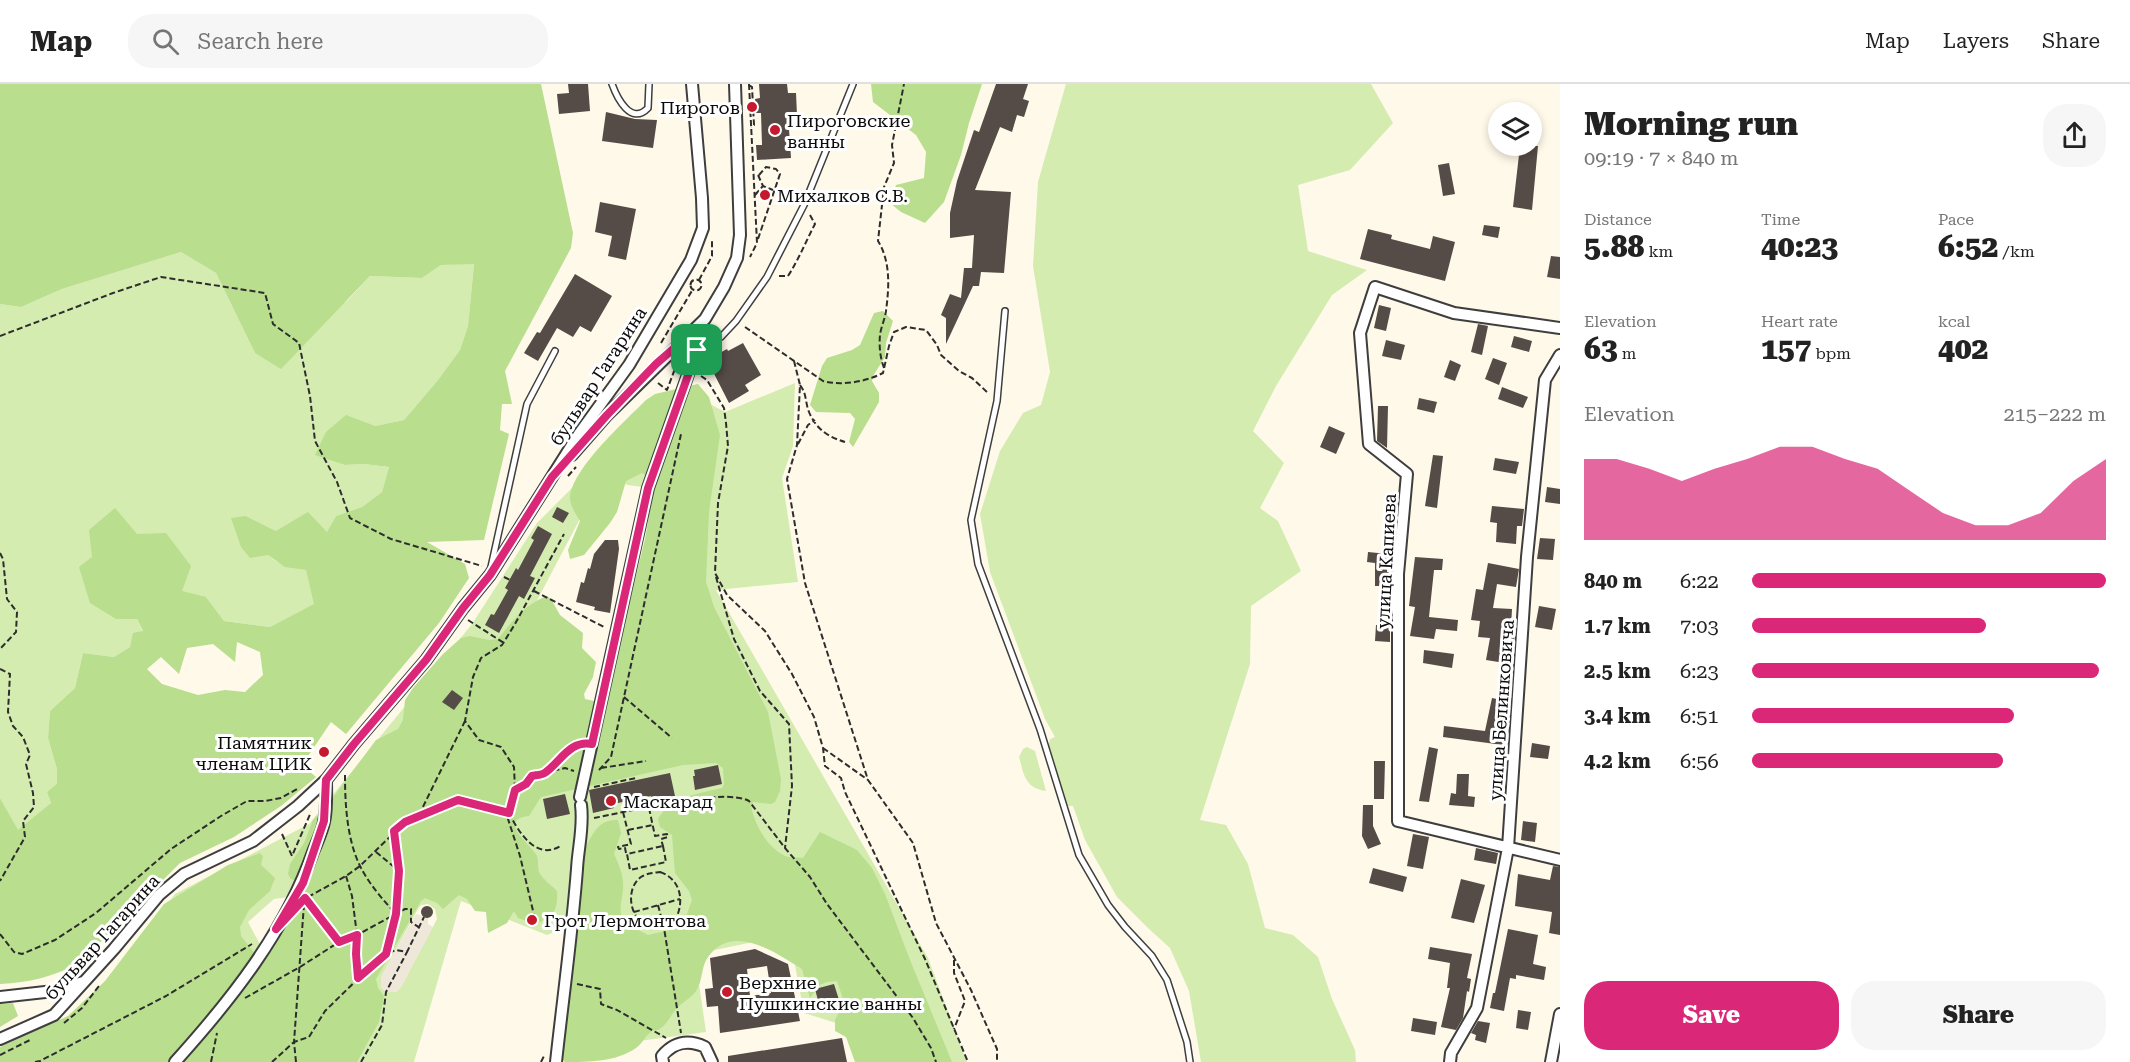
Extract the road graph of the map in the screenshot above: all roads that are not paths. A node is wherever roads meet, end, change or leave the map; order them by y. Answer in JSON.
{"nodes":[{"id":1,"x":612,"y":84,"type":"edge"},
{"id":2,"x":649,"y":84,"type":"edge"},
{"id":3,"x":692,"y":84,"type":"edge"},
{"id":4,"x":735,"y":84,"type":"edge"},
{"id":5,"x":854,"y":84,"type":"edge"},
{"id":6,"x":1005,"y":311,"type":"dead end"},
{"id":7,"x":1560,"y":328,"type":"edge"},
{"id":8,"x":688,"y":336,"type":"junction"},
{"id":9,"x":697,"y":350,"type":"junction"},
{"id":10,"x":555,"y":351,"type":"dead end"},
{"id":11,"x":1560,"y":356,"type":"edge"},
{"id":12,"x":552,"y":477,"type":"junction"},
{"id":13,"x":490,"y":572,"type":"junction"},
{"id":14,"x":326,"y":780,"type":"junction"},
{"id":15,"x":1509,"y":848,"type":"junction"},
{"id":16,"x":1560,"y":860,"type":"edge"},
{"id":17,"x":86,"y":981,"type":"junction"},
{"id":18,"x":0,"y":997,"type":"edge"},
{"id":19,"x":1560,"y":1014,"type":"edge"},
{"id":20,"x":0,"y":1039,"type":"edge"},
{"id":21,"x":175,"y":1062,"type":"edge"},
{"id":22,"x":556,"y":1062,"type":"edge"},
{"id":23,"x":663,"y":1062,"type":"edge"},
{"id":24,"x":712,"y":1062,"type":"edge"},
{"id":25,"x":1190,"y":1062,"type":"edge"},
{"id":26,"x":1450,"y":1062,"type":"edge"},
{"id":27,"x":1551,"y":1062,"type":"edge"}],
"edges":[{"from":1,"to":2,"type":"lane"},
{"from":3,"to":12,"type":"street","name":"бульвар Гагарина"},
{"from":4,"to":8,"type":"street","name":"бульвар Гагарина"},
{"from":5,"to":9,"type":"lane"},
{"from":6,"to":25,"type":"lane"},
{"from":7,"to":15,"type":"street","name":"улица Капиева"},
{"from":8,"to":9,"type":"street"},
{"from":8,"to":12,"type":"street","name":"бульвар Гагарина"},
{"from":9,"to":22,"type":"street"},
{"from":10,"to":13,"type":"lane"},
{"from":11,"to":15,"type":"street","name":"улица Белинковича"},
{"from":12,"to":13,"type":"street","name":"бульвар Гагарина"},
{"from":13,"to":14,"type":"street","name":"бульвар Гагарина"},
{"from":14,"to":17,"type":"street","name":"бульвар Гагарина"},
{"from":14,"to":21,"type":"street"},
{"from":15,"to":16,"type":"street"},
{"from":15,"to":26,"type":"street","name":"улица Белинковича"},
{"from":17,"to":18,"type":"street"},
{"from":17,"to":20,"type":"street","name":"бульвар Гагарина"},
{"from":19,"to":27,"type":"street"},
{"from":23,"to":24,"type":"street"}]}
